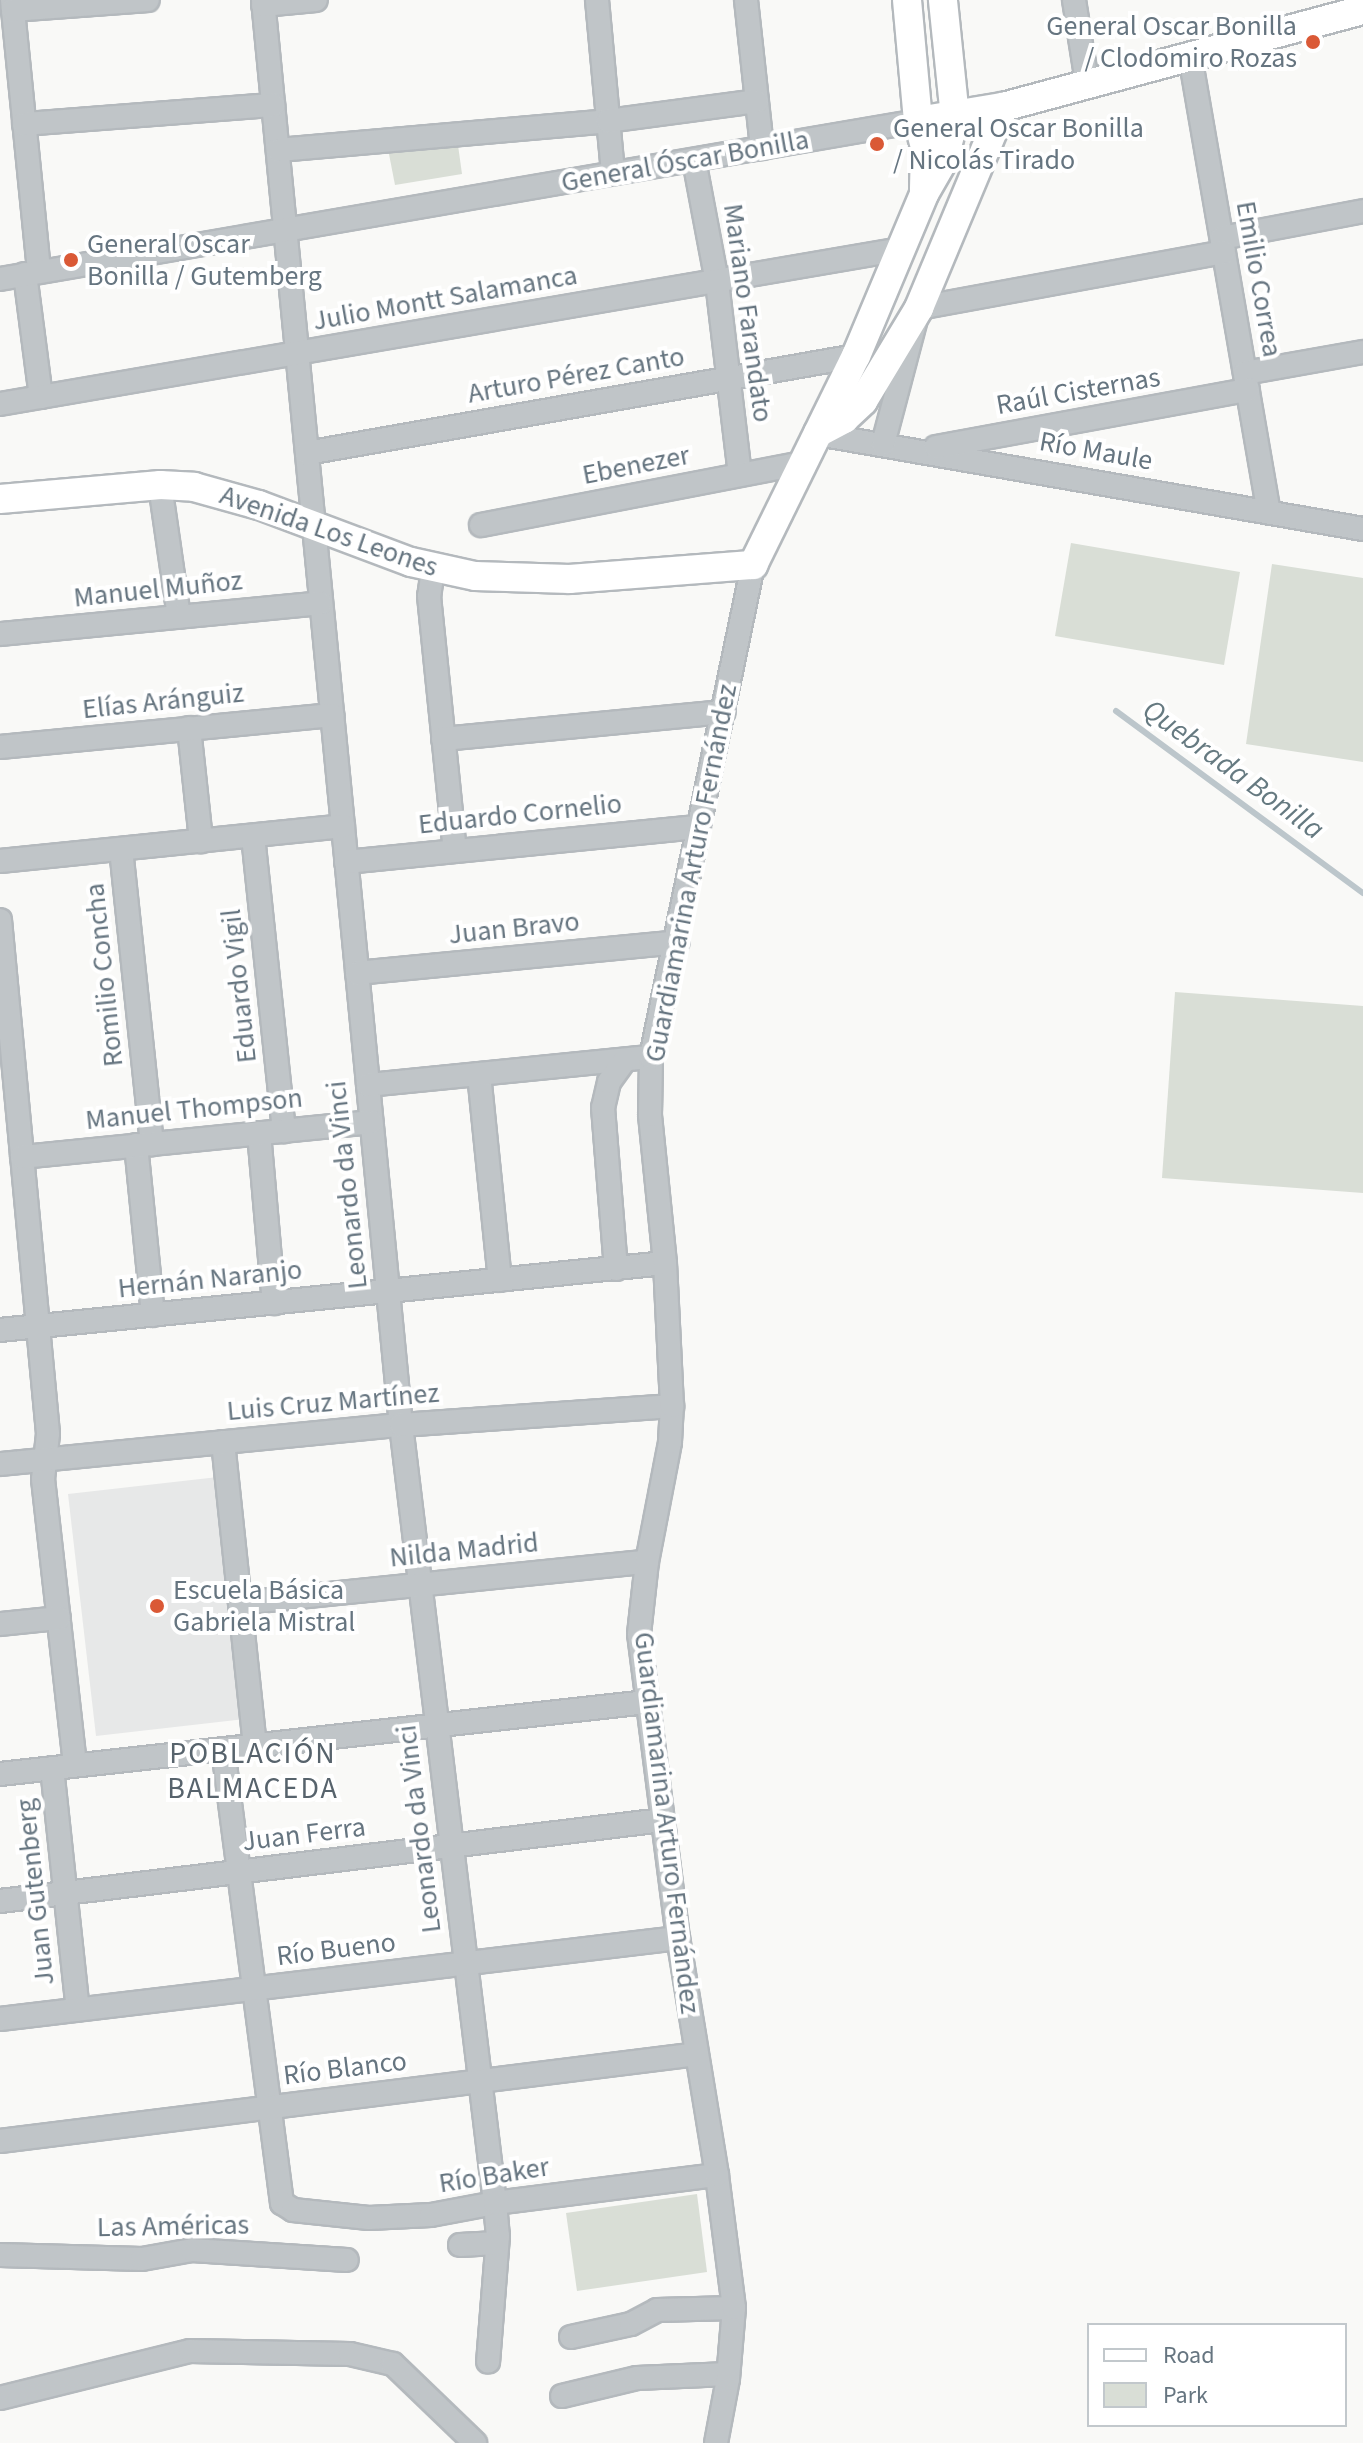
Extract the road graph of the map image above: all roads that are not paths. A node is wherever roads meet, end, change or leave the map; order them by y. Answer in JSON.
{"nodes":[{"id":1,"x":148,"y":0,"type":"edge"},
{"id":2,"x":316,"y":0,"type":"edge"},
{"id":3,"x":597,"y":0,"type":"edge"},
{"id":4,"x":746,"y":0,"type":"edge"},
{"id":5,"x":907,"y":0,"type":"edge"},
{"id":6,"x":943,"y":0,"type":"edge"},
{"id":7,"x":1074,"y":0,"type":"edge"},
{"id":8,"x":263,"y":3,"type":"edge"},
{"id":9,"x":13,"y":5,"type":"edge"},
{"id":10,"x":1363,"y":10,"type":"edge"},
{"id":11,"x":1190,"y":56,"type":"junction"},
{"id":12,"x":1087,"y":82,"type":"junction"},
{"id":13,"x":10,"y":87,"type":"edge"},
{"id":14,"x":757,"y":101,"type":"junction"},
{"id":15,"x":273,"y":105,"type":"junction"},
{"id":16,"x":1003,"y":107,"type":"junction"},
{"id":17,"x":955,"y":117,"type":"junction"},
{"id":18,"x":608,"y":121,"type":"junction"},
{"id":19,"x":918,"y":121,"type":"junction"},
{"id":20,"x":24,"y":124,"type":"junction"},
{"id":21,"x":762,"y":148,"type":"junction"},
{"id":22,"x":278,"y":150,"type":"junction"},
{"id":23,"x":694,"y":160,"type":"junction"},
{"id":24,"x":613,"y":173,"type":"junction"},
{"id":25,"x":924,"y":194,"type":"junction"},
{"id":26,"x":1363,"y":211,"type":"edge"},
{"id":27,"x":285,"y":230,"type":"junction"},
{"id":28,"x":1223,"y":245,"type":"junction"},
{"id":29,"x":901,"y":249,"type":"junction"},
{"id":30,"x":32,"y":273,"type":"junction"},
{"id":31,"x":0,"y":279,"type":"edge"},
{"id":32,"x":717,"y":282,"type":"junction"},
{"id":33,"x":919,"y":308,"type":"junction"},
{"id":34,"x":1363,"y":352,"type":"edge"},
{"id":35,"x":297,"y":354,"type":"junction"},
{"id":36,"x":856,"y":356,"type":"junction"},
{"id":37,"x":729,"y":379,"type":"junction"},
{"id":38,"x":1246,"y":381,"type":"junction"},
{"id":39,"x":41,"y":397,"type":"junction"},
{"id":40,"x":0,"y":404,"type":"edge"},
{"id":41,"x":818,"y":434,"type":"junction"},
{"id":42,"x":883,"y":444,"type":"junction"},
{"id":43,"x":919,"y":450,"type":"junction"},
{"id":44,"x":307,"y":453,"type":"junction"},
{"id":45,"x":803,"y":463,"type":"junction"},
{"id":46,"x":740,"y":475,"type":"junction"},
{"id":47,"x":160,"y":485,"type":"junction"},
{"id":48,"x":0,"y":499,"type":"edge"},
{"id":49,"x":1269,"y":512,"type":"junction"},
{"id":50,"x":311,"y":524,"type":"junction"},
{"id":51,"x":481,"y":525,"type":"dead end"},
{"id":52,"x":1363,"y":529,"type":"edge"},
{"id":53,"x":753,"y":565,"type":"junction"},
{"id":54,"x":433,"y":569,"type":"junction"},
{"id":55,"x":321,"y":603,"type":"junction"},
{"id":56,"x":179,"y":617,"type":"junction"},
{"id":57,"x":0,"y":634,"type":"edge"},
{"id":58,"x":724,"y":712,"type":"junction"},
{"id":59,"x":332,"y":715,"type":"junction"},
{"id":60,"x":189,"y":728,"type":"junction"},
{"id":61,"x":443,"y":739,"type":"junction"},
{"id":62,"x":0,"y":747,"type":"edge"},
{"id":63,"x":343,"y":826,"type":"junction"},
{"id":64,"x":699,"y":827,"type":"junction"},
{"id":65,"x":253,"y":836,"type":"junction"},
{"id":66,"x":201,"y":841,"type":"junction"},
{"id":67,"x":121,"y":849,"type":"junction"},
{"id":68,"x":455,"y":851,"type":"junction"},
{"id":69,"x":0,"y":861,"type":"edge"},
{"id":70,"x":346,"y":862,"type":"junction"},
{"id":71,"x":0,"y":920,"type":"edge"},
{"id":72,"x":678,"y":942,"type":"junction"},
{"id":73,"x":357,"y":973,"type":"junction"},
{"id":74,"x":3,"y":991,"type":"edge"},
{"id":75,"x":651,"y":1057,"type":"junction"},
{"id":76,"x":625,"y":1060,"type":"junction"},
{"id":77,"x":479,"y":1074,"type":"junction"},
{"id":78,"x":368,"y":1085,"type":"junction"},
{"id":79,"x":9,"y":1116,"type":"edge"},
{"id":80,"x":371,"y":1122,"type":"junction"},
{"id":81,"x":284,"y":1131,"type":"junction"},
{"id":82,"x":259,"y":1133,"type":"junction"},
{"id":83,"x":144,"y":1144,"type":"junction"},
{"id":84,"x":22,"y":1157,"type":"junction"},
{"id":85,"x":665,"y":1263,"type":"junction"},
{"id":86,"x":616,"y":1269,"type":"junction"},
{"id":87,"x":500,"y":1280,"type":"junction"},
{"id":88,"x":388,"y":1291,"type":"junction"},
{"id":89,"x":274,"y":1303,"type":"junction"},
{"id":90,"x":153,"y":1315,"type":"junction"},
{"id":91,"x":38,"y":1326,"type":"junction"},
{"id":92,"x":0,"y":1330,"type":"edge"},
{"id":93,"x":672,"y":1406,"type":"junction"},
{"id":94,"x":401,"y":1425,"type":"junction"},
{"id":95,"x":223,"y":1442,"type":"junction"},
{"id":96,"x":46,"y":1459,"type":"junction"},
{"id":97,"x":0,"y":1464,"type":"edge"},
{"id":98,"x":647,"y":1562,"type":"junction"},
{"id":99,"x":420,"y":1585,"type":"junction"},
{"id":100,"x":240,"y":1603,"type":"junction"},
{"id":101,"x":59,"y":1618,"type":"junction"},
{"id":102,"x":0,"y":1624,"type":"edge"},
{"id":103,"x":647,"y":1702,"type":"junction"},
{"id":104,"x":437,"y":1725,"type":"junction"},
{"id":105,"x":255,"y":1745,"type":"junction"},
{"id":106,"x":223,"y":1749,"type":"junction"},
{"id":107,"x":75,"y":1765,"type":"junction"},
{"id":108,"x":52,"y":1768,"type":"junction"},
{"id":109,"x":0,"y":1774,"type":"edge"},
{"id":110,"x":663,"y":1820,"type":"junction"},
{"id":111,"x":452,"y":1846,"type":"junction"},
{"id":112,"x":239,"y":1872,"type":"junction"},
{"id":113,"x":66,"y":1893,"type":"junction"},
{"id":114,"x":0,"y":1901,"type":"edge"},
{"id":115,"x":678,"y":1938,"type":"junction"},
{"id":116,"x":466,"y":1963,"type":"junction"},
{"id":117,"x":254,"y":1989,"type":"junction"},
{"id":118,"x":78,"y":2010,"type":"junction"},
{"id":119,"x":0,"y":2019,"type":"edge"},
{"id":120,"x":697,"y":2054,"type":"junction"},
{"id":121,"x":480,"y":2081,"type":"junction"},
{"id":122,"x":270,"y":2107,"type":"junction"},
{"id":123,"x":0,"y":2141,"type":"edge"},
{"id":124,"x":717,"y":2175,"type":"junction"},
{"id":125,"x":495,"y":2203,"type":"junction"},
{"id":126,"x":497,"y":2243,"type":"junction"},
{"id":127,"x":460,"y":2245,"type":"dead end"},
{"id":128,"x":0,"y":2255,"type":"edge"},
{"id":129,"x":347,"y":2260,"type":"dead end"},
{"id":130,"x":734,"y":2308,"type":"junction"},
{"id":131,"x":571,"y":2337,"type":"dead end"},
{"id":132,"x":488,"y":2362,"type":"dead end"},
{"id":133,"x":728,"y":2374,"type":"junction"},
{"id":134,"x":562,"y":2396,"type":"dead end"},
{"id":135,"x":0,"y":2398,"type":"edge"},
{"id":136,"x":475,"y":2443,"type":"edge"},
{"id":137,"x":716,"y":2443,"type":"edge"}],
"edges":[{"from":1,"to":9,"type":"street"},
{"from":2,"to":8,"type":"street"},
{"from":3,"to":18,"type":"street"},
{"from":4,"to":14,"type":"street"},
{"from":5,"to":19,"type":"main road"},
{"from":6,"to":17,"type":"main road"},
{"from":7,"to":12,"type":"street"},
{"from":8,"to":15,"type":"street","name":"Leonardo da Vinci"},
{"from":9,"to":13,"type":"street"},
{"from":10,"to":11,"type":"main road","name":"General Óscar Bonilla"},
{"from":11,"to":12,"type":"main road","name":"General Óscar Bonilla"},
{"from":11,"to":28,"type":"street","name":"Emilio Correa"},
{"from":12,"to":16,"type":"main road","name":"General Óscar Bonilla"},
{"from":13,"to":20,"type":"street"},
{"from":14,"to":18,"type":"street","name":"General Óscar Bonilla"},
{"from":14,"to":21,"type":"street"},
{"from":15,"to":20,"type":"street"},
{"from":15,"to":22,"type":"street","name":"Leonardo da Vinci"},
{"from":16,"to":17,"type":"main road","name":"General Óscar Bonilla"},
{"from":16,"to":33,"type":"main road"},
{"from":17,"to":19,"type":"main road","name":"General Óscar Bonilla"},
{"from":17,"to":25,"type":"main road"},
{"from":18,"to":22,"type":"street","name":"General Óscar Bonilla"},
{"from":18,"to":24,"type":"street"},
{"from":19,"to":21,"type":"street","name":"General Óscar Bonilla"},
{"from":19,"to":25,"type":"main road"},
{"from":20,"to":30,"type":"street"},
{"from":21,"to":23,"type":"street","name":"General Óscar Bonilla"},
{"from":22,"to":27,"type":"street","name":"Leonardo da Vinci"},
{"from":23,"to":24,"type":"street","name":"General Óscar Bonilla"},
{"from":23,"to":32,"type":"street","name":"Mariano Farandato"},
{"from":24,"to":27,"type":"street","name":"General Óscar Bonilla"},
{"from":25,"to":29,"type":"main road","name":"Guardiamarina Arturo Fernández"},
{"from":26,"to":28,"type":"street"},
{"from":27,"to":30,"type":"street","name":"General Óscar Bonilla"},
{"from":27,"to":35,"type":"street","name":"Leonardo da Vinci"},
{"from":28,"to":33,"type":"street"},
{"from":28,"to":38,"type":"street","name":"Emilio Correa"},
{"from":29,"to":32,"type":"street","name":"Julio Montt Salamanca"},
{"from":29,"to":36,"type":"main road","name":"Guardiamarina Arturo Fernández"},
{"from":30,"to":31,"type":"street","name":"General Óscar Bonilla"},
{"from":30,"to":39,"type":"street"},
{"from":32,"to":35,"type":"street","name":"Julio Montt Salamanca"},
{"from":32,"to":37,"type":"street","name":"Mariano Farandato"},
{"from":33,"to":41,"type":"main road"},
{"from":33,"to":42,"type":"street"},
{"from":34,"to":38,"type":"street","name":"Raúl Cisternas"},
{"from":35,"to":39,"type":"street","name":"Julio Montt Salamanca"},
{"from":35,"to":44,"type":"street","name":"Leonardo da Vinci"},
{"from":36,"to":37,"type":"street","name":"Arturo Pérez Canto"},
{"from":36,"to":41,"type":"main road","name":"Guardiamarina Arturo Fernández"},
{"from":37,"to":44,"type":"street","name":"Arturo Pérez Canto"},
{"from":37,"to":46,"type":"street","name":"Mariano Farandato"},
{"from":38,"to":43,"type":"street","name":"Raúl Cisternas"},
{"from":38,"to":49,"type":"street","name":"Emilio Correa"},
{"from":39,"to":40,"type":"street","name":"Julio Montt Salamanca"},
{"from":41,"to":42,"type":"street","name":"Río Maule"},
{"from":41,"to":45,"type":"main road","name":"Guardiamarina Arturo Fernández"},
{"from":42,"to":43,"type":"street","name":"Río Maule"},
{"from":43,"to":49,"type":"street","name":"Río Maule"},
{"from":44,"to":50,"type":"street","name":"Leonardo da Vinci"},
{"from":45,"to":46,"type":"street","name":"Ebenezer"},
{"from":45,"to":53,"type":"main road","name":"Guardiamarina Arturo Fernández"},
{"from":46,"to":51,"type":"street","name":"Ebenezer"},
{"from":47,"to":48,"type":"main road","name":"Avenida Los Leones"},
{"from":47,"to":50,"type":"main road","name":"Avenida Los Leones"},
{"from":47,"to":56,"type":"street"},
{"from":49,"to":52,"type":"street","name":"Río Maule"},
{"from":50,"to":54,"type":"main road","name":"Avenida Los Leones"},
{"from":50,"to":55,"type":"street","name":"Leonardo da Vinci"},
{"from":53,"to":54,"type":"main road","name":"Avenida Los Leones"},
{"from":53,"to":58,"type":"street","name":"Guardiamarina Arturo Fernández"},
{"from":54,"to":61,"type":"street"},
{"from":55,"to":56,"type":"street","name":"Manuel Muñoz"},
{"from":55,"to":59,"type":"street","name":"Leonardo da Vinci"},
{"from":56,"to":57,"type":"street","name":"Manuel Muñoz"},
{"from":58,"to":61,"type":"street"},
{"from":58,"to":64,"type":"street","name":"Guardiamarina Arturo Fernández"},
{"from":59,"to":60,"type":"street","name":"Elías Aránguiz"},
{"from":59,"to":63,"type":"street","name":"Leonardo da Vinci"},
{"from":60,"to":62,"type":"street","name":"Elías Aránguiz"},
{"from":60,"to":66,"type":"street"},
{"from":61,"to":68,"type":"street"},
{"from":63,"to":65,"type":"street"},
{"from":63,"to":70,"type":"street","name":"Leonardo da Vinci"},
{"from":64,"to":68,"type":"street","name":"Eduardo Cornelio"},
{"from":64,"to":72,"type":"street","name":"Guardiamarina Arturo Fernández"},
{"from":65,"to":66,"type":"street"},
{"from":65,"to":81,"type":"street","name":"Eduardo Vigil"},
{"from":66,"to":67,"type":"street"},
{"from":67,"to":69,"type":"street"},
{"from":67,"to":83,"type":"street","name":"Romilio Concha"},
{"from":68,"to":70,"type":"street","name":"Eduardo Cornelio"},
{"from":70,"to":73,"type":"street","name":"Leonardo da Vinci"},
{"from":71,"to":74,"type":"street"},
{"from":72,"to":73,"type":"street","name":"Juan Bravo"},
{"from":72,"to":75,"type":"street","name":"Guardiamarina Arturo Fernández"},
{"from":73,"to":78,"type":"street","name":"Leonardo da Vinci"},
{"from":74,"to":79,"type":"street"},
{"from":75,"to":76,"type":"street"},
{"from":75,"to":85,"type":"street","name":"Guardiamarina Arturo Fernández"},
{"from":76,"to":77,"type":"street"},
{"from":76,"to":86,"type":"street","name":"Guardiamarina Arturo Fernández"},
{"from":77,"to":78,"type":"street"},
{"from":77,"to":87,"type":"street"},
{"from":78,"to":80,"type":"street","name":"Leonardo da Vinci"},
{"from":79,"to":84,"type":"street"},
{"from":80,"to":81,"type":"street","name":"Manuel Thompson"},
{"from":80,"to":88,"type":"street","name":"Leonardo da Vinci"},
{"from":81,"to":82,"type":"street","name":"Manuel Thompson"},
{"from":82,"to":83,"type":"street","name":"Manuel Thompson"},
{"from":82,"to":89,"type":"street"},
{"from":83,"to":84,"type":"street","name":"Manuel Thompson"},
{"from":83,"to":90,"type":"street","name":"Romilio Concha"},
{"from":84,"to":91,"type":"street"},
{"from":85,"to":86,"type":"street","name":"Hernán Naranjo"},
{"from":85,"to":93,"type":"street","name":"Guardiamarina Arturo Fernández"},
{"from":86,"to":87,"type":"street","name":"Hernán Naranjo"},
{"from":87,"to":88,"type":"street","name":"Hernán Naranjo"},
{"from":88,"to":89,"type":"street","name":"Hernán Naranjo"},
{"from":88,"to":94,"type":"street","name":"Leonardo da Vinci"},
{"from":89,"to":90,"type":"street","name":"Hernán Naranjo"},
{"from":90,"to":91,"type":"street","name":"Hernán Naranjo"},
{"from":91,"to":92,"type":"street","name":"Hernán Naranjo"},
{"from":91,"to":96,"type":"street"},
{"from":93,"to":94,"type":"street","name":"Luis Cruz Martínez"},
{"from":93,"to":98,"type":"street","name":"Guardiamarina Arturo Fernández"},
{"from":94,"to":95,"type":"street","name":"Luis Cruz Martínez"},
{"from":94,"to":99,"type":"street","name":"Leonardo da Vinci"},
{"from":95,"to":96,"type":"street","name":"Luis Cruz Martínez"},
{"from":95,"to":100,"type":"street"},
{"from":96,"to":97,"type":"street","name":"Luis Cruz Martínez"},
{"from":96,"to":101,"type":"street"},
{"from":98,"to":99,"type":"street","name":"Nilda Madrid"},
{"from":98,"to":103,"type":"street","name":"Guardiamarina Arturo Fernández"},
{"from":99,"to":100,"type":"street","name":"Nilda Madrid"},
{"from":99,"to":104,"type":"street","name":"Leonardo da Vinci"},
{"from":100,"to":105,"type":"street"},
{"from":101,"to":102,"type":"street"},
{"from":101,"to":107,"type":"street"},
{"from":103,"to":104,"type":"street"},
{"from":103,"to":110,"type":"street","name":"Guardiamarina Arturo Fernández"},
{"from":104,"to":105,"type":"street"},
{"from":104,"to":111,"type":"street","name":"Leonardo da Vinci"},
{"from":105,"to":106,"type":"street"},
{"from":106,"to":107,"type":"street"},
{"from":106,"to":112,"type":"street"},
{"from":107,"to":108,"type":"street"},
{"from":108,"to":109,"type":"street"},
{"from":108,"to":113,"type":"street","name":"Juan Gutenberg"},
{"from":110,"to":111,"type":"street","name":"Juan Ferra"},
{"from":110,"to":115,"type":"street","name":"Guardiamarina Arturo Fernández"},
{"from":111,"to":112,"type":"street","name":"Juan Ferra"},
{"from":111,"to":116,"type":"street","name":"Leonardo da Vinci"},
{"from":112,"to":113,"type":"street","name":"Juan Ferra"},
{"from":112,"to":117,"type":"street"},
{"from":113,"to":114,"type":"street","name":"Juan Ferra"},
{"from":113,"to":118,"type":"street","name":"Juan Gutenberg"},
{"from":115,"to":116,"type":"street","name":"Río Bueno"},
{"from":115,"to":120,"type":"street","name":"Guardiamarina Arturo Fernández"},
{"from":116,"to":117,"type":"street","name":"Río Bueno"},
{"from":116,"to":121,"type":"street","name":"Leonardo da Vinci"},
{"from":117,"to":118,"type":"street","name":"Río Bueno"},
{"from":117,"to":122,"type":"street"},
{"from":118,"to":119,"type":"street","name":"Río Bueno"},
{"from":120,"to":121,"type":"street","name":"Río Blanco"},
{"from":120,"to":124,"type":"street","name":"Guardiamarina Arturo Fernández"},
{"from":121,"to":122,"type":"street","name":"Río Blanco"},
{"from":121,"to":125,"type":"street","name":"Leonardo da Vinci"},
{"from":122,"to":123,"type":"street","name":"Río Blanco"},
{"from":122,"to":125,"type":"street","name":"Río Baker"},
{"from":124,"to":125,"type":"street","name":"Río Baker"},
{"from":124,"to":130,"type":"street","name":"Guardiamarina Arturo Fernández"},
{"from":125,"to":126,"type":"street","name":"Leonardo da Vinci"},
{"from":126,"to":127,"type":"street"},
{"from":126,"to":132,"type":"street","name":"Leonardo da Vinci"},
{"from":128,"to":129,"type":"street","name":"Las Américas"},
{"from":130,"to":131,"type":"street"},
{"from":130,"to":133,"type":"street","name":"Guardiamarina Arturo Fernández"},
{"from":133,"to":134,"type":"street"},
{"from":133,"to":137,"type":"street","name":"Guardiamarina Arturo Fernández"},
{"from":135,"to":136,"type":"street"}]}
